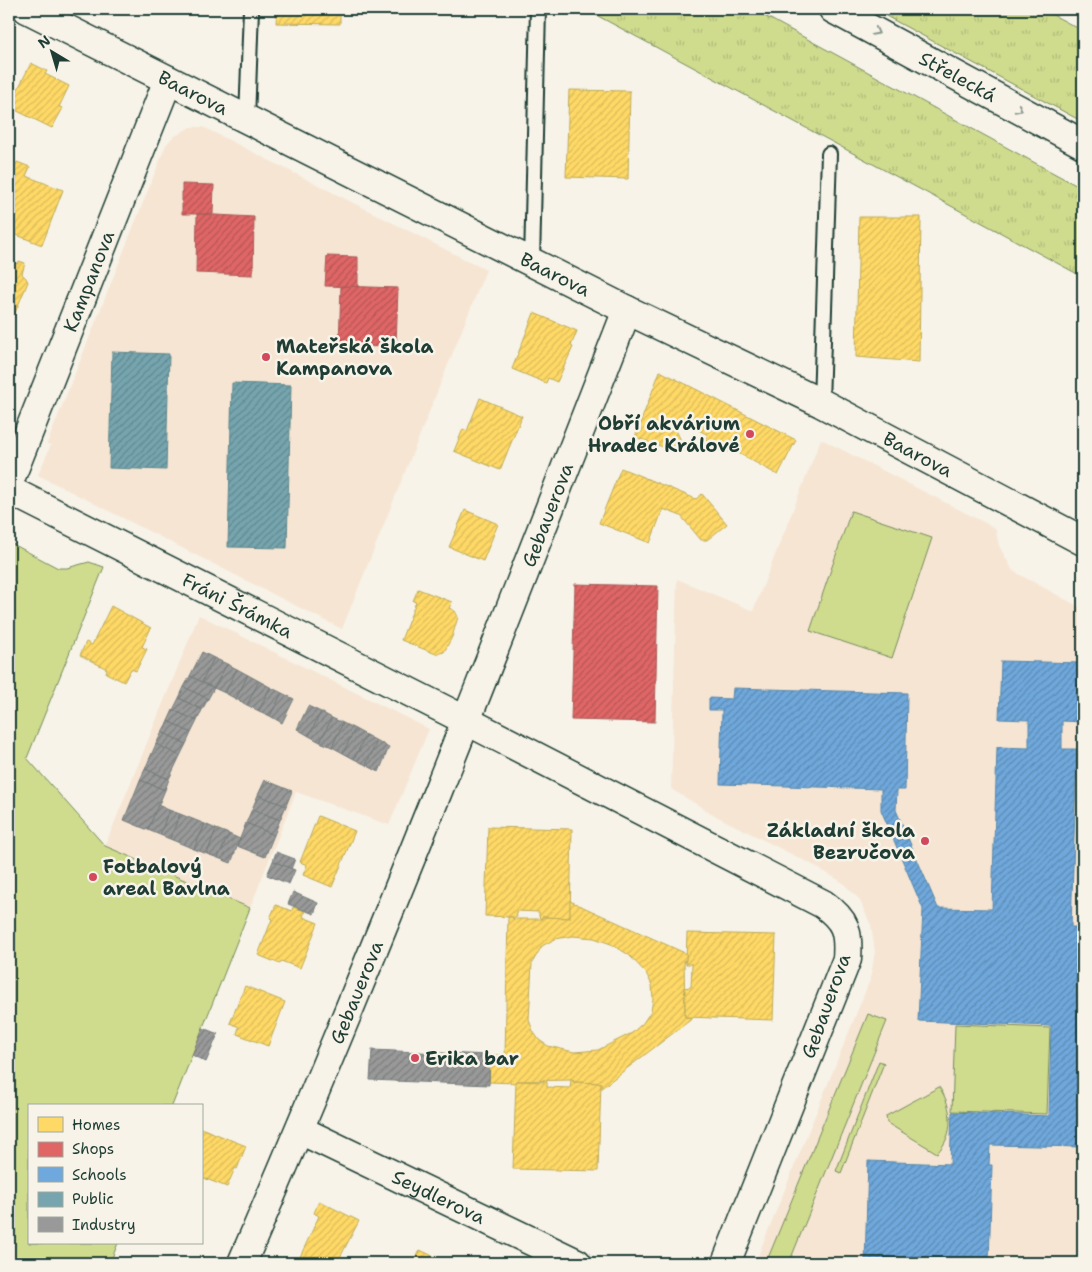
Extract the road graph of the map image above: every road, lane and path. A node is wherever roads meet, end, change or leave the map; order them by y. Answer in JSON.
{"nodes":[{"id":1,"x":26,"y":9,"type":"edge"},
{"id":2,"x":250,"y":9,"type":"edge"},
{"id":3,"x":538,"y":9,"type":"edge"},
{"id":4,"x":833,"y":9,"type":"edge"},
{"id":5,"x":168,"y":80,"type":"junction"},
{"id":6,"x":247,"y":120,"type":"junction"},
{"id":7,"x":1083,"y":144,"type":"edge"},
{"id":8,"x":829,"y":154,"type":"dead end"},
{"id":9,"x":532,"y":262,"type":"junction"},
{"id":10,"x":627,"y":310,"type":"junction"},
{"id":11,"x":821,"y":404,"type":"junction"},
{"id":12,"x":9,"y":482,"type":"edge"},
{"id":13,"x":9,"y":490,"type":"edge"},
{"id":14,"x":1083,"y":541,"type":"edge"},
{"id":15,"x":467,"y":721,"type":"junction"},
{"id":16,"x":300,"y":1130,"type":"junction"},
{"id":17,"x":242,"y":1263,"type":"edge"},
{"id":18,"x":577,"y":1263,"type":"edge"},
{"id":19,"x":726,"y":1263,"type":"edge"}],
"edges":[{"from":1,"to":5,"type":"street","name":"Baarova"},
{"from":2,"to":6,"type":"lane"},
{"from":3,"to":9,"type":"lane"},
{"from":4,"to":7,"type":"street","name":"Střelecká","one_way":true},
{"from":5,"to":6,"type":"street","name":"Baarova"},
{"from":5,"to":12,"type":"street","name":"Kampanova"},
{"from":6,"to":9,"type":"street","name":"Baarova"},
{"from":8,"to":11,"type":"lane"},
{"from":9,"to":10,"type":"street","name":"Baarova"},
{"from":10,"to":11,"type":"street","name":"Baarova"},
{"from":10,"to":15,"type":"street","name":"Gebauerova"},
{"from":11,"to":14,"type":"street","name":"Baarova"},
{"from":13,"to":15,"type":"street","name":"Fráni Šrámka"},
{"from":15,"to":16,"type":"street","name":"Gebauerova"},
{"from":15,"to":19,"type":"street","name":"Gebauerova"},
{"from":16,"to":17,"type":"street","name":"Gebauerova"},
{"from":16,"to":18,"type":"street","name":"Seydlerova"}]}
